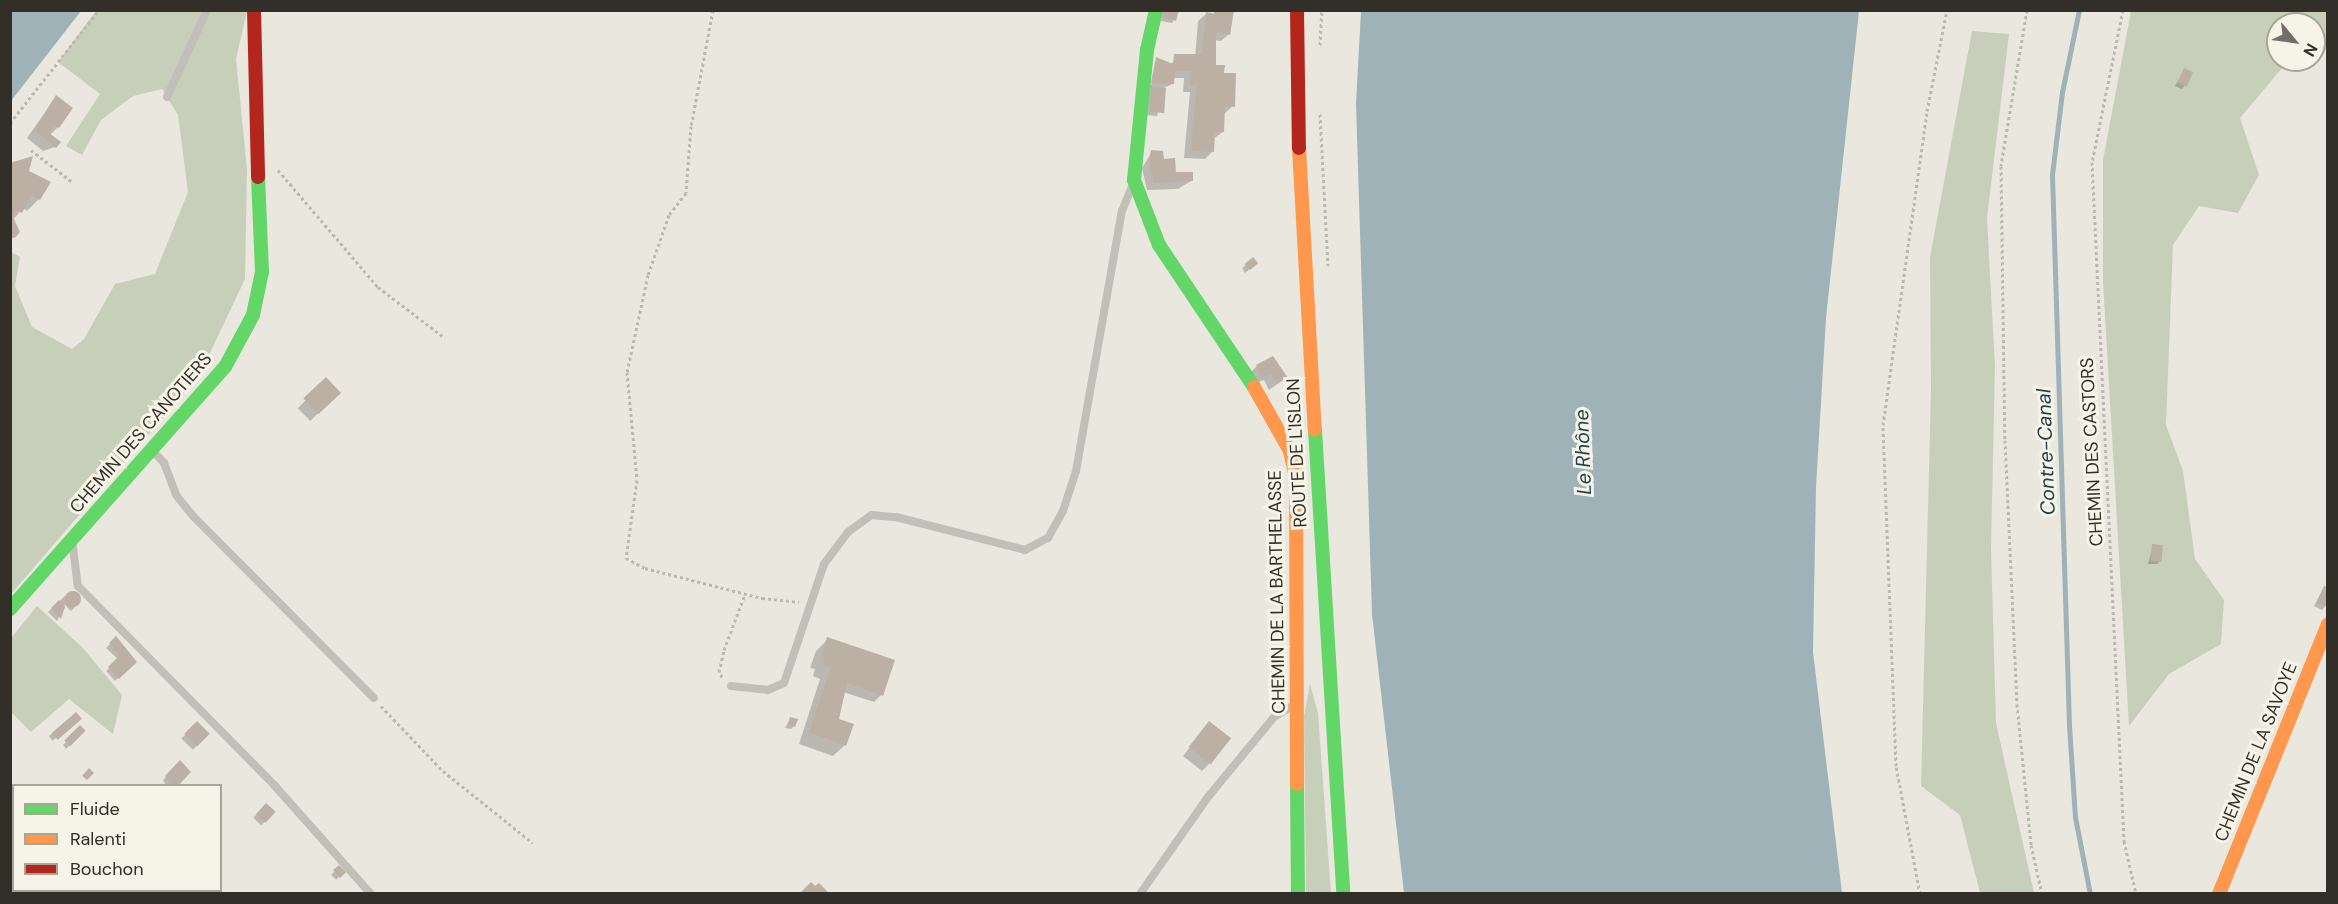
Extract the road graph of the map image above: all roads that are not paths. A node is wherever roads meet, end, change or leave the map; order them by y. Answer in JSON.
{"nodes":[{"id":1,"x":207,"y":10,"type":"edge"},
{"id":2,"x":254,"y":10,"type":"edge"},
{"id":3,"x":1156,"y":10,"type":"edge"},
{"id":4,"x":1297,"y":10,"type":"edge"},
{"id":5,"x":167,"y":97,"type":"dead end"},
{"id":6,"x":1134,"y":180,"type":"junction"},
{"id":7,"x":151,"y":448,"type":"junction"},
{"id":8,"x":72,"y":539,"type":"junction"},
{"id":9,"x":10,"y":609,"type":"edge"},
{"id":10,"x":2328,"y":624,"type":"edge"},
{"id":11,"x":731,"y":686,"type":"road end"},
{"id":12,"x":374,"y":698,"type":"road end"},
{"id":13,"x":1297,"y":703,"type":"junction"},
{"id":14,"x":371,"y":894,"type":"edge"},
{"id":15,"x":1140,"y":894,"type":"edge"},
{"id":16,"x":1298,"y":894,"type":"edge"},
{"id":17,"x":1343,"y":894,"type":"edge"},
{"id":18,"x":2219,"y":894,"type":"edge"}],
"edges":[{"from":1,"to":5,"type":"lane"},
{"from":2,"to":7,"type":"street","name":"CHEMIN DES CANOTIERS"},
{"from":3,"to":6,"type":"street","name":"CHEMIN DE LA BARTHELASSE"},
{"from":4,"to":17,"type":"street","name":"ROUTE DE L'ISLON"},
{"from":6,"to":11,"type":"lane"},
{"from":6,"to":13,"type":"street","name":"CHEMIN DE LA BARTHELASSE"},
{"from":7,"to":8,"type":"street","name":"CHEMIN DES CANOTIERS"},
{"from":7,"to":12,"type":"lane"},
{"from":8,"to":9,"type":"street","name":"CHEMIN DES CANOTIERS"},
{"from":8,"to":14,"type":"lane"},
{"from":10,"to":18,"type":"street","name":"CHEMIN DE LA SAVOYE"},
{"from":13,"to":15,"type":"lane"},
{"from":13,"to":16,"type":"street","name":"CHEMIN DE LA BARTHELASSE"}]}
